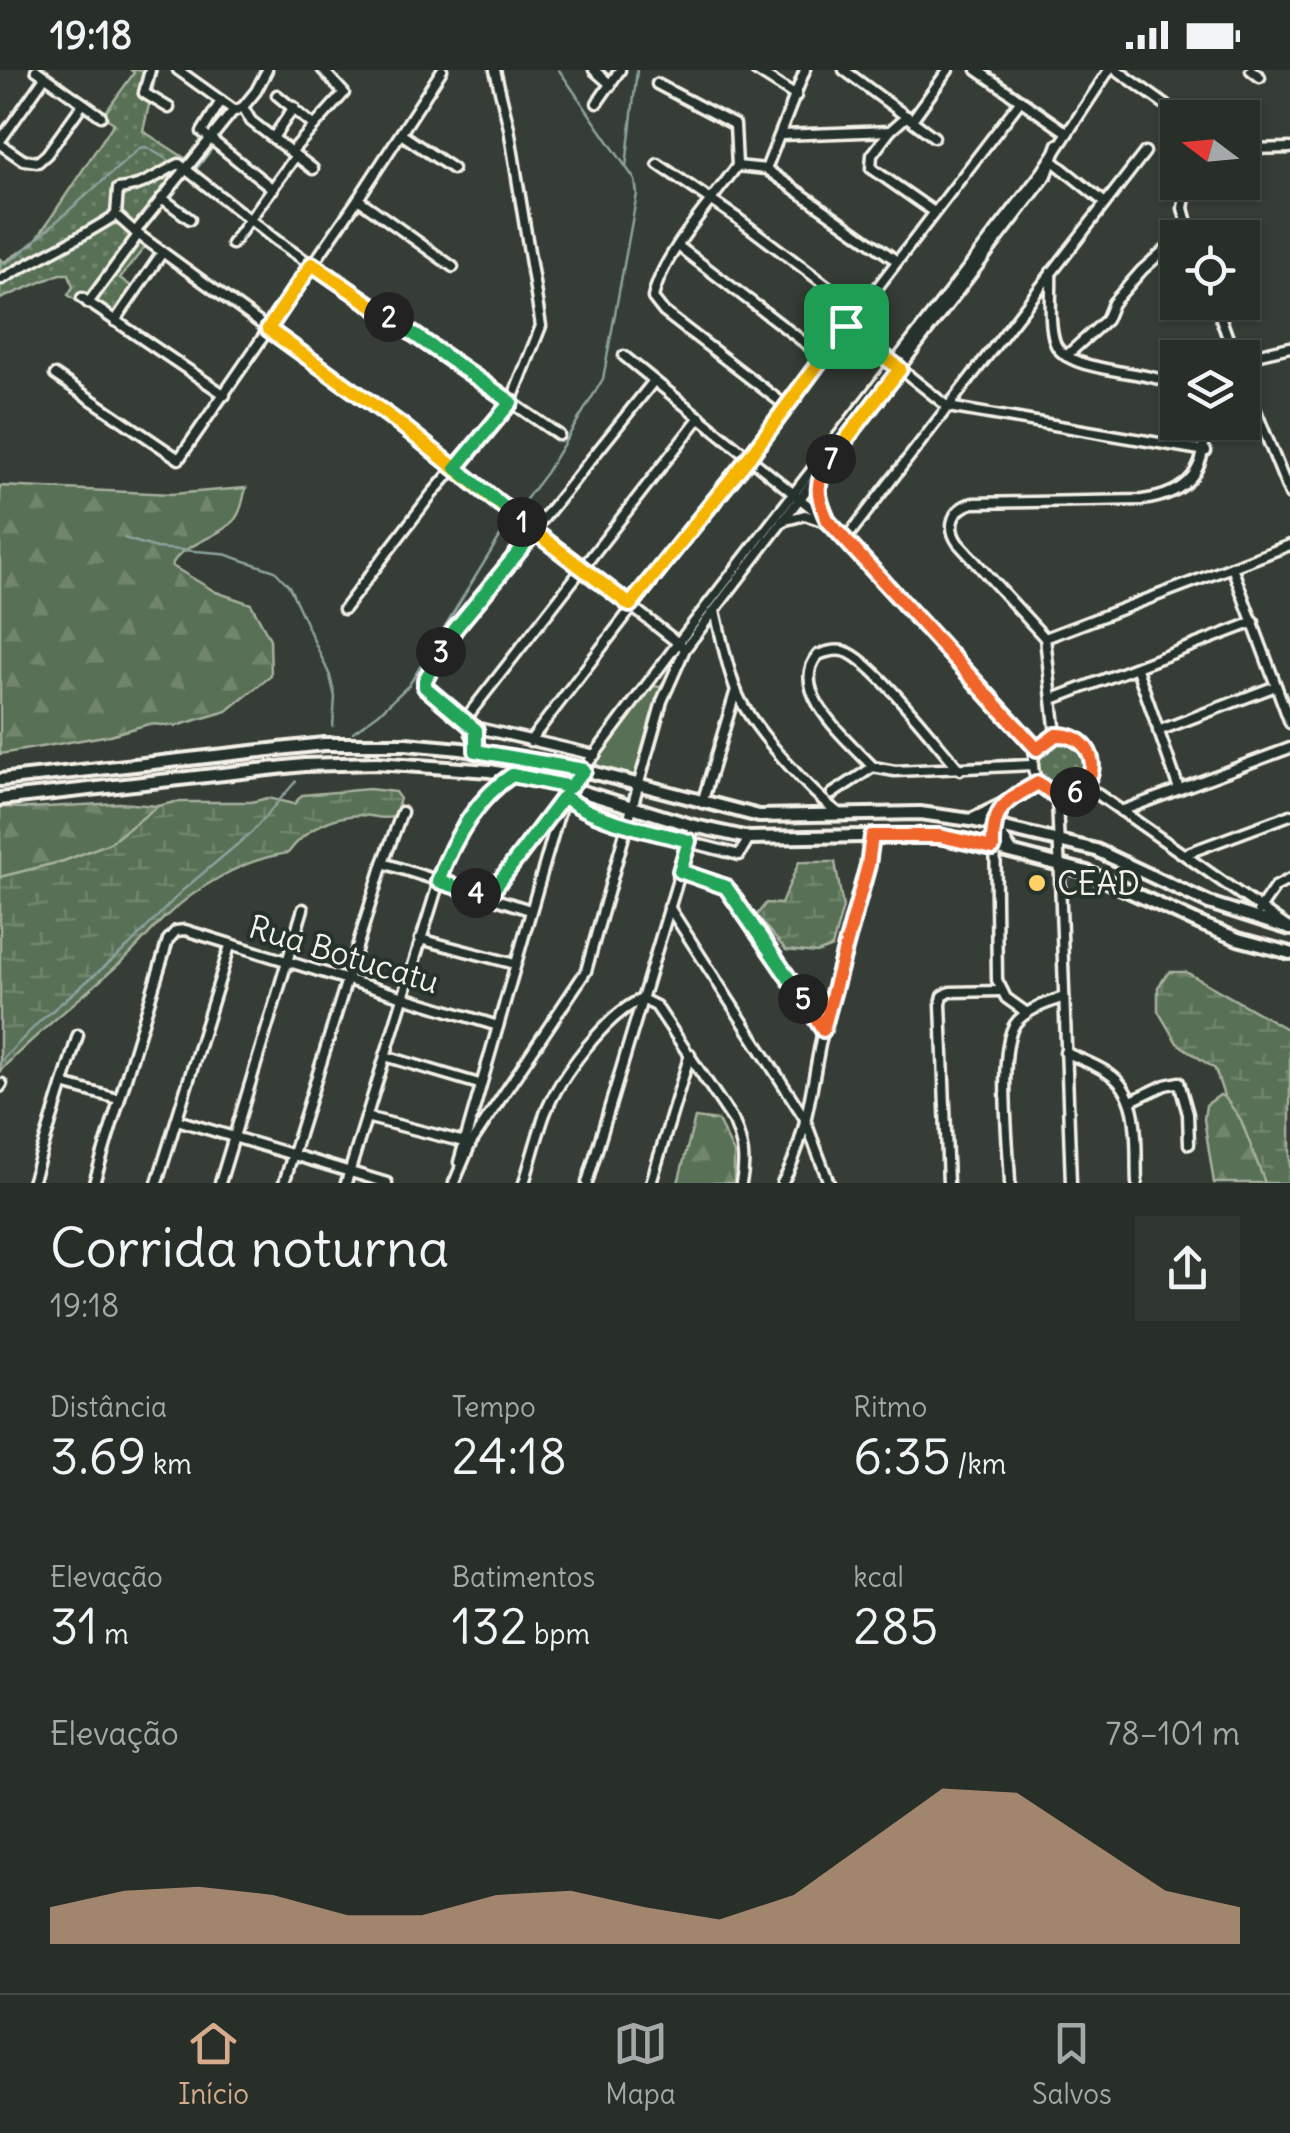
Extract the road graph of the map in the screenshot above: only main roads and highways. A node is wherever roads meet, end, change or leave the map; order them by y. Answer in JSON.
{"nodes":[{"id":1,"x":0,"y":780,"type":"edge"},
{"id":2,"x":0,"y":799,"type":"edge"},
{"id":3,"x":972,"y":820,"type":"junction"},
{"id":4,"x":996,"y":826,"type":"junction"},
{"id":5,"x":1011,"y":853,"type":"junction"},
{"id":6,"x":1290,"y":929,"type":"edge"},
{"id":7,"x":1290,"y":952,"type":"edge"}],
"edges":[{"from":1,"to":3,"type":"main road"},
{"from":2,"to":5,"type":"main road"},
{"from":3,"to":4,"type":"main road"},
{"from":3,"to":4,"type":"main road"},
{"from":4,"to":5,"type":"main road"},
{"from":4,"to":6,"type":"main road"},
{"from":5,"to":7,"type":"main road"}]}
